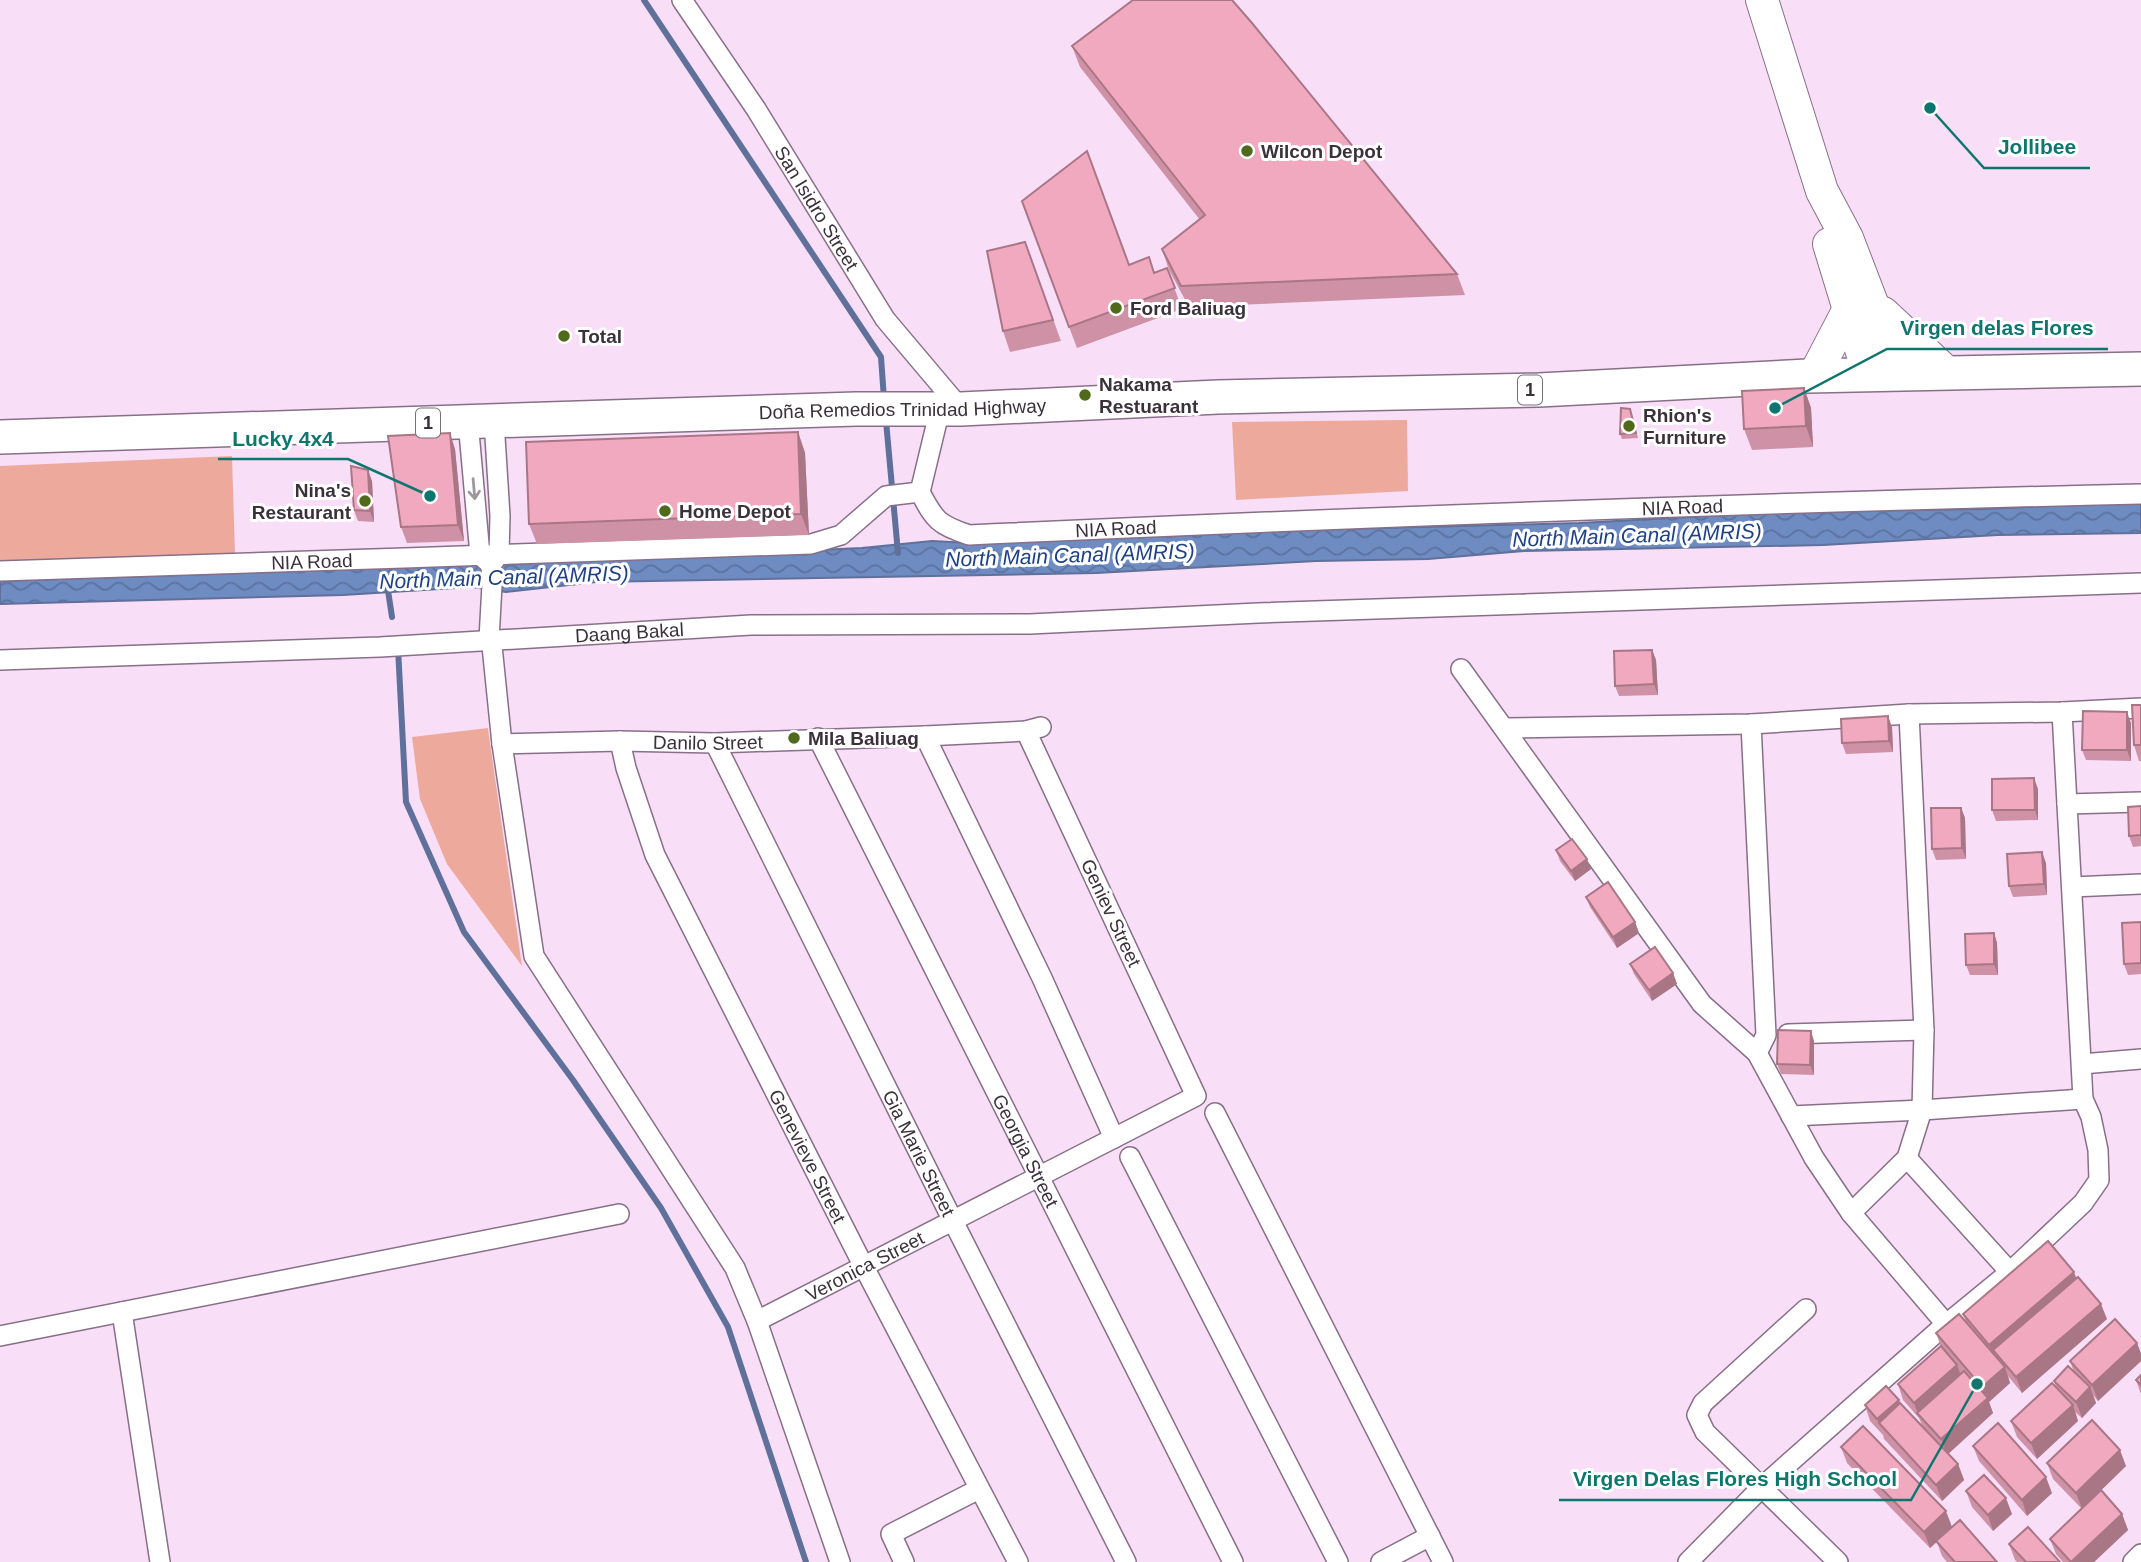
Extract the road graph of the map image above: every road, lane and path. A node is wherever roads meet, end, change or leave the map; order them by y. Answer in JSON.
{"nodes":[{"id":1,"x":682,"y":0,"type":"edge"},
{"id":2,"x":1762,"y":0,"type":"edge"},
{"id":3,"x":1860,"y":306,"type":"junction"},
{"id":4,"x":2141,"y":369,"type":"edge"},
{"id":5,"x":1946,"y":372,"type":"junction"},
{"id":6,"x":1904,"y":373,"type":"junction"},
{"id":7,"x":1869,"y":374,"type":"junction"},
{"id":8,"x":1814,"y":376,"type":"junction"},
{"id":9,"x":940,"y":409,"type":"junction"},
{"id":10,"x":481,"y":421,"type":"junction"},
{"id":11,"x":0,"y":437,"type":"edge"},
{"id":12,"x":902,"y":494,"type":"junction"},
{"id":13,"x":2141,"y":494,"type":"edge"},
{"id":14,"x":490,"y":565,"type":"junction"},
{"id":15,"x":0,"y":571,"type":"edge"},
{"id":16,"x":2141,"y":583,"type":"edge"},
{"id":17,"x":489,"y":639,"type":"junction"},
{"id":18,"x":0,"y":660,"type":"edge"},
{"id":19,"x":1461,"y":669,"type":"dead end"},
{"id":20,"x":2141,"y":708,"type":"edge"},
{"id":21,"x":2062,"y":712,"type":"junction"},
{"id":22,"x":1909,"y":714,"type":"junction"},
{"id":23,"x":1751,"y":724,"type":"junction"},
{"id":24,"x":1505,"y":728,"type":"junction"},
{"id":25,"x":1033,"y":729,"type":"joint"},
{"id":26,"x":925,"y":736,"type":"junction"},
{"id":27,"x":818,"y":738,"type":"junction"},
{"id":28,"x":621,"y":741,"type":"junction"},
{"id":29,"x":715,"y":743,"type":"junction"},
{"id":30,"x":502,"y":744,"type":"junction"},
{"id":31,"x":2141,"y":802,"type":"edge"},
{"id":32,"x":2067,"y":804,"type":"junction"},
{"id":33,"x":2141,"y":884,"type":"edge"},
{"id":34,"x":2072,"y":887,"type":"junction"},
{"id":35,"x":1924,"y":1030,"type":"junction"},
{"id":36,"x":1766,"y":1035,"type":"junction"},
{"id":37,"x":1757,"y":1053,"type":"junction"},
{"id":38,"x":2141,"y":1059,"type":"edge"},
{"id":39,"x":2082,"y":1064,"type":"junction"},
{"id":40,"x":1196,"y":1096,"type":"joint"},
{"id":41,"x":2083,"y":1099,"type":"junction"},
{"id":42,"x":1922,"y":1110,"type":"junction"},
{"id":43,"x":1215,"y":1113,"type":"dead end"},
{"id":44,"x":1791,"y":1116,"type":"junction"},
{"id":45,"x":1114,"y":1138,"type":"junction"},
{"id":46,"x":1130,"y":1157,"type":"dead end"},
{"id":47,"x":1908,"y":1158,"type":"junction"},
{"id":48,"x":1038,"y":1178,"type":"junction"},
{"id":49,"x":1851,"y":1213,"type":"junction"},
{"id":50,"x":618,"y":1214,"type":"dead end"},
{"id":51,"x":953,"y":1221,"type":"junction"},
{"id":52,"x":864,"y":1267,"type":"junction"},
{"id":53,"x":2010,"y":1272,"type":"junction"},
{"id":54,"x":1806,"y":1309,"type":"dead end"},
{"id":55,"x":122,"y":1312,"type":"junction"},
{"id":56,"x":757,"y":1321,"type":"junction"},
{"id":57,"x":1946,"y":1324,"type":"junction"},
{"id":58,"x":0,"y":1336,"type":"edge"},
{"id":59,"x":1762,"y":1487,"type":"junction"},
{"id":60,"x":979,"y":1489,"type":"junction"},
{"id":61,"x":1430,"y":1536,"type":"junction"},
{"id":62,"x":2141,"y":1554,"type":"edge"},
{"id":63,"x":160,"y":1562,"type":"edge"},
{"id":64,"x":840,"y":1562,"type":"edge"},
{"id":65,"x":904,"y":1562,"type":"edge"},
{"id":66,"x":1018,"y":1562,"type":"edge"},
{"id":67,"x":1126,"y":1562,"type":"edge"},
{"id":68,"x":1233,"y":1562,"type":"edge"},
{"id":69,"x":1338,"y":1562,"type":"edge"},
{"id":70,"x":1381,"y":1562,"type":"edge"},
{"id":71,"x":1443,"y":1562,"type":"edge"},
{"id":72,"x":1688,"y":1562,"type":"edge"},
{"id":73,"x":1838,"y":1562,"type":"edge"},
{"id":74,"x":2133,"y":1562,"type":"edge"}],
"edges":[{"from":1,"to":9,"type":"street","name":"San Isidro Street"},
{"from":2,"to":3,"type":"main road"},
{"from":3,"to":5,"type":"main road"},
{"from":3,"to":6,"type":"main road"},
{"from":3,"to":7,"type":"main road"},
{"from":3,"to":8,"type":"main road"},
{"from":4,"to":5,"type":"highway","name":"Doña Remedios Trinidad Highway","number":"1"},
{"from":5,"to":6,"type":"highway","name":"Doña Remedios Trinidad Highway","number":"1"},
{"from":6,"to":7,"type":"highway","name":"Doña Remedios Trinidad Highway","number":"1"},
{"from":7,"to":8,"type":"highway","name":"Doña Remedios Trinidad Highway","number":"1"},
{"from":8,"to":9,"type":"highway","name":"Doña Remedios Trinidad Highway","number":"1"},
{"from":9,"to":10,"type":"highway","name":"Doña Remedios Trinidad Highway","number":"1"},
{"from":9,"to":12,"type":"street"},
{"from":10,"to":11,"type":"highway","name":"Doña Remedios Trinidad Highway","number":"1"},
{"from":10,"to":14,"type":"street"},
{"from":12,"to":13,"type":"street","name":"NIA Road"},
{"from":12,"to":14,"type":"street","name":"NIA Road"},
{"from":14,"to":15,"type":"street","name":"NIA Road"},
{"from":14,"to":17,"type":"street"},
{"from":16,"to":17,"type":"street","name":"Daang Bakal"},
{"from":17,"to":18,"type":"street","name":"Daang Bakal"},
{"from":17,"to":30,"type":"street"},
{"from":19,"to":24,"type":"street"},
{"from":20,"to":21,"type":"street"},
{"from":21,"to":22,"type":"street"},
{"from":21,"to":32,"type":"street"},
{"from":22,"to":23,"type":"street"},
{"from":22,"to":35,"type":"street"},
{"from":23,"to":24,"type":"street"},
{"from":23,"to":36,"type":"street"},
{"from":24,"to":37,"type":"street"},
{"from":25,"to":26,"type":"street","name":"Danilo Street"},
{"from":25,"to":40,"type":"street","name":"Geniev Street"},
{"from":26,"to":27,"type":"street","name":"Danilo Street"},
{"from":26,"to":45,"type":"street"},
{"from":27,"to":29,"type":"street","name":"Danilo Street"},
{"from":27,"to":48,"type":"street","name":"Georgia Street"},
{"from":28,"to":29,"type":"street","name":"Danilo Street"},
{"from":28,"to":30,"type":"street","name":"Danilo Street"},
{"from":28,"to":52,"type":"street","name":"Genevieve Street"},
{"from":29,"to":51,"type":"street","name":"Gia Marie Street"},
{"from":30,"to":56,"type":"street"},
{"from":31,"to":32,"type":"street"},
{"from":32,"to":34,"type":"street"},
{"from":33,"to":34,"type":"street"},
{"from":34,"to":39,"type":"street"},
{"from":35,"to":36,"type":"street"},
{"from":35,"to":42,"type":"street"},
{"from":36,"to":37,"type":"street"},
{"from":37,"to":44,"type":"street"},
{"from":38,"to":39,"type":"street"},
{"from":39,"to":41,"type":"street"},
{"from":40,"to":45,"type":"street","name":"Veronica Street"},
{"from":41,"to":42,"type":"street"},
{"from":41,"to":53,"type":"street"},
{"from":42,"to":44,"type":"street"},
{"from":42,"to":47,"type":"street"},
{"from":43,"to":61,"type":"street"},
{"from":44,"to":49,"type":"street"},
{"from":45,"to":48,"type":"street","name":"Veronica Street"},
{"from":46,"to":69,"type":"street"},
{"from":47,"to":49,"type":"street"},
{"from":47,"to":53,"type":"street"},
{"from":48,"to":51,"type":"street","name":"Veronica Street"},
{"from":48,"to":68,"type":"street","name":"Georgia Street"},
{"from":49,"to":57,"type":"street"},
{"from":50,"to":55,"type":"street"},
{"from":51,"to":52,"type":"street","name":"Veronica Street"},
{"from":51,"to":67,"type":"street","name":"Gia Marie Street"},
{"from":52,"to":56,"type":"street","name":"Veronica Street"},
{"from":52,"to":60,"type":"street","name":"Genevieve Street"},
{"from":53,"to":57,"type":"street"},
{"from":54,"to":59,"type":"street"},
{"from":55,"to":58,"type":"street"},
{"from":55,"to":63,"type":"street"},
{"from":56,"to":64,"type":"street"},
{"from":57,"to":59,"type":"street"},
{"from":59,"to":72,"type":"street"},
{"from":59,"to":73,"type":"street"},
{"from":60,"to":65,"type":"street"},
{"from":60,"to":66,"type":"street","name":"Genevieve Street"},
{"from":61,"to":70,"type":"street"},
{"from":61,"to":71,"type":"street"},
{"from":62,"to":74,"type":"street"}]}
